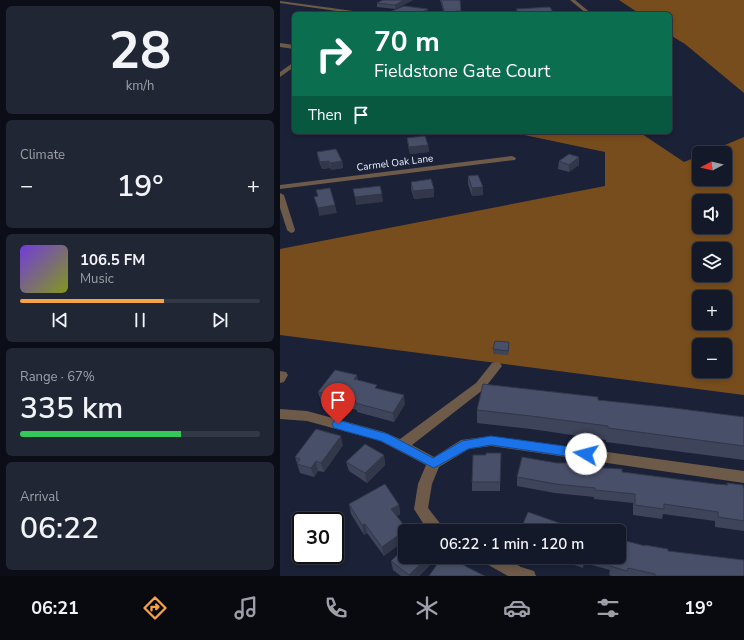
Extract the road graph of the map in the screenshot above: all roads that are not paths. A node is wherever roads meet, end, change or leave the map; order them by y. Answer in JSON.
{"nodes":[{"id":1,"x":572,"y":0,"type":"edge"},
{"id":2,"x":280,"y":2,"type":"edge"},
{"id":3,"x":353,"y":12,"type":"edge"},
{"id":4,"x":587,"y":12,"type":"edge"},
{"id":5,"x":280,"y":46,"type":"edge"},
{"id":6,"x":292,"y":47,"type":"edge"},
{"id":7,"x":292,"y":66,"type":"edge"},
{"id":8,"x":280,"y":76,"type":"edge"},
{"id":9,"x":512,"y":158,"type":"dead end"},
{"id":10,"x":280,"y":187,"type":"edge"},
{"id":11,"x":280,"y":195,"type":"edge"},
{"id":12,"x":291,"y":230,"type":"dead end"},
{"id":13,"x":496,"y":366,"type":"dead end"},
{"id":14,"x":280,"y":414,"type":"edge"},
{"id":15,"x":401,"y":446,"type":"junction"},
{"id":16,"x":434,"y":464,"type":"junction"},
{"id":17,"x":744,"y":477,"type":"edge"},
{"id":18,"x":431,"y":524,"type":"edge"},
{"id":19,"x":501,"y":564,"type":"edge"},
{"id":20,"x":528,"y":576,"type":"edge"}],
"edges":[{"from":1,"to":4,"type":"street"},
{"from":2,"to":3,"type":"street"},
{"from":5,"to":6,"type":"street"},
{"from":7,"to":8,"type":"street"},
{"from":9,"to":10,"type":"street","name":"Carmel Oak Lane"},
{"from":11,"to":12,"type":"street"},
{"from":13,"to":15,"type":"street"},
{"from":14,"to":15,"type":"street"},
{"from":15,"to":16,"type":"street"},
{"from":16,"to":17,"type":"street"},
{"from":16,"to":18,"type":"street"},
{"from":19,"to":20,"type":"street"}]}
